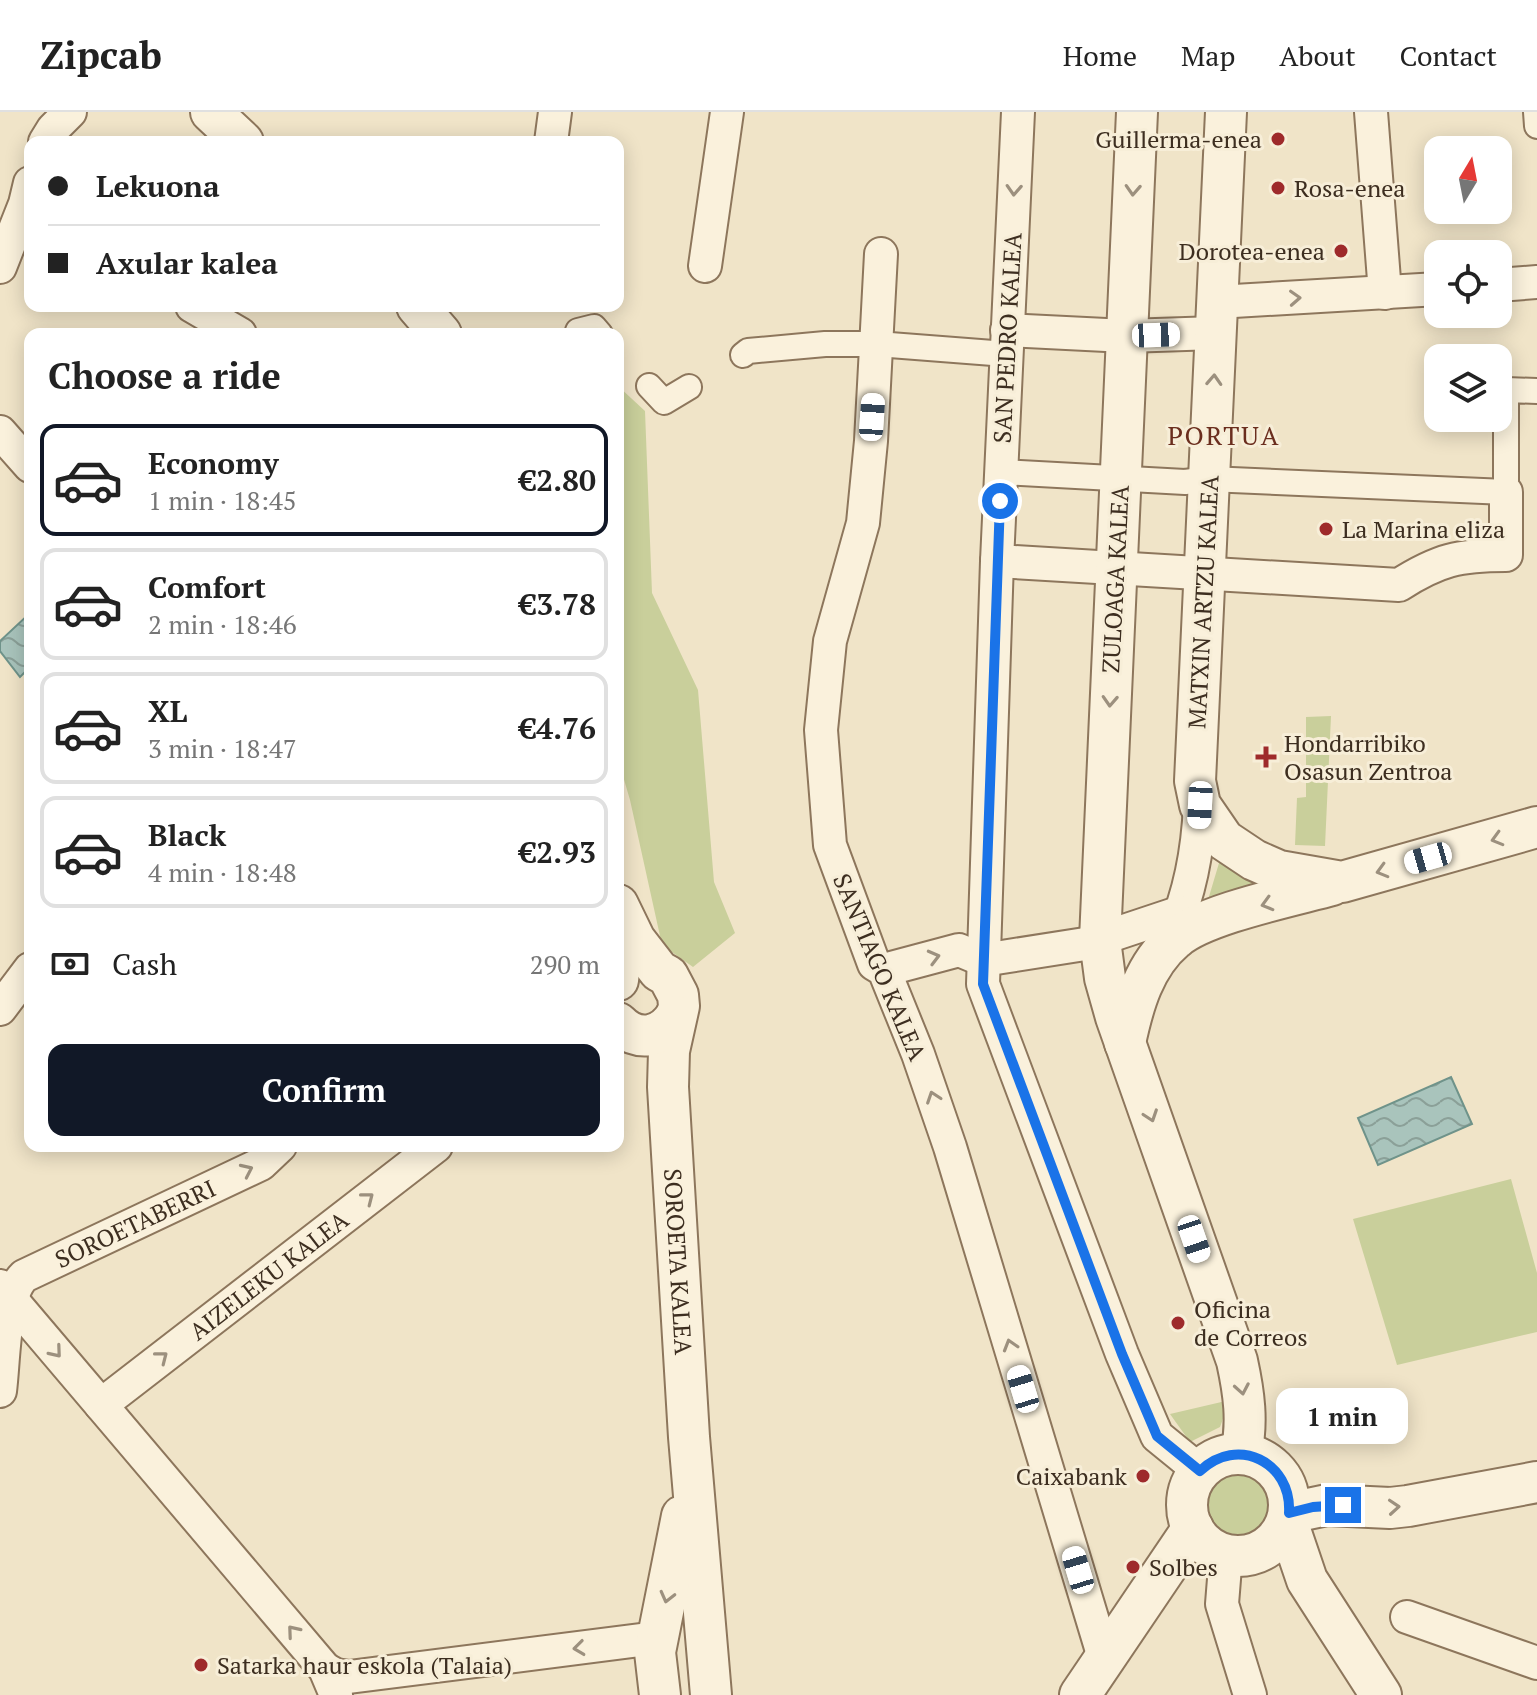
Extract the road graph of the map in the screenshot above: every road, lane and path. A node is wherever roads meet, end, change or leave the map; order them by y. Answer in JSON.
{"nodes":[{"id":1,"x":70,"y":112,"type":"edge"},
{"id":2,"x":211,"y":112,"type":"edge"},
{"id":3,"x":555,"y":112,"type":"edge"},
{"id":4,"x":727,"y":112,"type":"edge"},
{"id":5,"x":1018,"y":112,"type":"edge"},
{"id":6,"x":1137,"y":112,"type":"edge"},
{"id":7,"x":1226,"y":112,"type":"edge"},
{"id":8,"x":1371,"y":112,"type":"edge"},
{"id":9,"x":1536,"y":112,"type":"edge"},
{"id":10,"x":1537,"y":126,"type":"edge"},
{"id":11,"x":49,"y":136,"type":"edge"},
{"id":12,"x":237,"y":136,"type":"edge"},
{"id":13,"x":552,"y":136,"type":"edge"},
{"id":14,"x":21,"y":198,"type":"edge"},
{"id":15,"x":881,"y":254,"type":"dead end"},
{"id":16,"x":705,"y":266,"type":"dead end"},
{"id":17,"x":0,"y":267,"type":"edge"},
{"id":18,"x":1537,"y":282,"type":"edge"},
{"id":19,"x":1512,"y":284,"type":"edge"},
{"id":20,"x":1424,"y":290,"type":"edge"},
{"id":21,"x":1385,"y":293,"type":"junction"},
{"id":22,"x":202,"y":312,"type":"edge"},
{"id":23,"x":422,"y":312,"type":"edge"},
{"id":24,"x":1216,"y":318,"type":"junction"},
{"id":25,"x":230,"y":328,"type":"edge"},
{"id":26,"x":436,"y":328,"type":"edge"},
{"id":27,"x":1126,"y":336,"type":"junction"},
{"id":28,"x":1006,"y":342,"type":"junction"},
{"id":29,"x":877,"y":344,"type":"junction"},
{"id":30,"x":743,"y":355,"type":"dead end"},
{"id":31,"x":649,"y":386,"type":"dead end"},
{"id":32,"x":689,"y":387,"type":"dead end"},
{"id":33,"x":1537,"y":391,"type":"edge"},
{"id":34,"x":0,"y":432,"type":"edge"},
{"id":35,"x":24,"y":459,"type":"edge"},
{"id":36,"x":1001,"y":472,"type":"junction"},
{"id":37,"x":1120,"y":478,"type":"junction"},
{"id":38,"x":1209,"y":479,"type":"junction"},
{"id":39,"x":1506,"y":492,"type":"junction"},
{"id":40,"x":997,"y":561,"type":"junction"},
{"id":41,"x":1116,"y":568,"type":"junction"},
{"id":42,"x":1205,"y":573,"type":"junction"},
{"id":43,"x":1204,"y":812,"type":"junction"},
{"id":44,"x":1537,"y":827,"type":"edge"},
{"id":45,"x":1342,"y":882,"type":"junction"},
{"id":46,"x":624,"y":918,"type":"edge"},
{"id":47,"x":1174,"y":933,"type":"junction"},
{"id":48,"x":1100,"y":940,"type":"junction"},
{"id":49,"x":983,"y":960,"type":"junction"},
{"id":50,"x":884,"y":970,"type":"junction"},
{"id":51,"x":659,"y":971,"type":"junction"},
{"id":52,"x":24,"y":977,"type":"edge"},
{"id":53,"x":624,"y":977,"type":"edge"},
{"id":54,"x":0,"y":1009,"type":"edge"},
{"id":55,"x":676,"y":1016,"type":"junction"},
{"id":56,"x":624,"y":1029,"type":"edge"},
{"id":57,"x":624,"y":1030,"type":"edge"},
{"id":58,"x":1125,"y":1043,"type":"junction"},
{"id":59,"x":668,"y":1087,"type":"junction"},
{"id":60,"x":274,"y":1152,"type":"edge"},
{"id":61,"x":428,"y":1152,"type":"edge"},
{"id":62,"x":6,"y":1292,"type":"edge"},
{"id":63,"x":0,"y":1391,"type":"edge"},
{"id":64,"x":105,"y":1410,"type":"junction"},
{"id":65,"x":689,"y":1437,"type":"junction"},
{"id":66,"x":1241,"y":1454,"type":"junction"},
{"id":67,"x":1200,"y":1471,"type":"junction"},
{"id":68,"x":1537,"y":1482,"type":"edge"},
{"id":69,"x":1288,"y":1517,"type":"junction"},
{"id":70,"x":1193,"y":1528,"type":"junction"},
{"id":71,"x":1234,"y":1555,"type":"junction"},
{"id":72,"x":1307,"y":1580,"type":"junction"},
{"id":73,"x":1407,"y":1617,"type":"dead end"},
{"id":74,"x":656,"y":1638,"type":"junction"},
{"id":75,"x":708,"y":1645,"type":"junction"},
{"id":76,"x":1105,"y":1661,"type":"junction"},
{"id":77,"x":1537,"y":1663,"type":"edge"},
{"id":78,"x":331,"y":1682,"type":"edge"},
{"id":79,"x":660,"y":1695,"type":"edge"},
{"id":80,"x":711,"y":1695,"type":"edge"},
{"id":81,"x":1080,"y":1695,"type":"edge"},
{"id":82,"x":1250,"y":1695,"type":"edge"},
{"id":83,"x":1381,"y":1695,"type":"edge"}],
"edges":[{"from":1,"to":11,"type":"street"},
{"from":2,"to":12,"type":"street"},
{"from":3,"to":13,"type":"street"},
{"from":4,"to":16,"type":"street"},
{"from":5,"to":28,"type":"street","name":"SAN PEDRO KALEA","one_way":true},
{"from":6,"to":27,"type":"street","name":"ZULOAGA KALEA","one_way":true},
{"from":7,"to":24,"type":"street","name":"MATXIN ARTZU KALEA"},
{"from":8,"to":21,"type":"street"},
{"from":9,"to":10,"type":"street"},
{"from":14,"to":17,"type":"street"},
{"from":15,"to":29,"type":"street","name":"SANTIAGO KALEA"},
{"from":18,"to":19,"type":"street"},
{"from":20,"to":21,"type":"street"},
{"from":24,"to":21,"type":"street","one_way":true},
{"from":22,"to":25,"type":"street"},
{"from":23,"to":26,"type":"street"},
{"from":24,"to":27,"type":"street"},
{"from":38,"to":24,"type":"street","name":"MATXIN ARTZU KALEA","one_way":true},
{"from":27,"to":28,"type":"street"},
{"from":27,"to":37,"type":"street","name":"ZULOAGA KALEA"},
{"from":28,"to":29,"type":"street"},
{"from":28,"to":36,"type":"street","name":"SAN PEDRO KALEA"},
{"from":29,"to":30,"type":"street"},
{"from":29,"to":50,"type":"street","name":"SANTIAGO KALEA"},
{"from":31,"to":32,"type":"street"},
{"from":33,"to":39,"type":"street"},
{"from":34,"to":35,"type":"street"},
{"from":36,"to":37,"type":"street"},
{"from":36,"to":40,"type":"street","name":"SAN PEDRO KALEA"},
{"from":37,"to":38,"type":"street"},
{"from":37,"to":41,"type":"street","name":"ZULOAGA KALEA"},
{"from":38,"to":39,"type":"street"},
{"from":38,"to":42,"type":"street","name":"MATXIN ARTZU KALEA"},
{"from":39,"to":42,"type":"street"},
{"from":40,"to":41,"type":"street"},
{"from":40,"to":49,"type":"street","name":"SAN PEDRO KALEA"},
{"from":41,"to":42,"type":"street"},
{"from":41,"to":48,"type":"street","name":"ZULOAGA KALEA","one_way":true},
{"from":42,"to":43,"type":"street","name":"MATXIN ARTZU KALEA"},
{"from":43,"to":45,"type":"street"},
{"from":43,"to":47,"type":"street","name":"MATXIN ARTZU KALEA"},
{"from":44,"to":45,"type":"street","one_way":true},
{"from":45,"to":47,"type":"street","one_way":true},
{"from":46,"to":51,"type":"street"},
{"from":47,"to":48,"type":"street"},
{"from":47,"to":58,"type":"street","name":"MATXIN ARTZU KALEA"},
{"from":48,"to":49,"type":"street"},
{"from":48,"to":58,"type":"street","name":"ZULOAGA KALEA"},
{"from":50,"to":49,"type":"street","one_way":true},
{"from":49,"to":67,"type":"street","name":"SAN PEDRO KALEA"},
{"from":76,"to":50,"type":"street","name":"SANTIAGO KALEA","one_way":true},
{"from":51,"to":53,"type":"street"},
{"from":51,"to":55,"type":"street"},
{"from":52,"to":54,"type":"street"},
{"from":55,"to":56,"type":"street"},
{"from":55,"to":59,"type":"street","name":"SOROETA KALEA"},
{"from":57,"to":59,"type":"street","name":"SOROETA KALEA"},
{"from":58,"to":66,"type":"street","name":"ZULOAGA KALEA","one_way":true},
{"from":59,"to":65,"type":"street","name":"SOROETA KALEA"},
{"from":62,"to":60,"type":"street","name":"SOROETABERRI","one_way":true},
{"from":64,"to":61,"type":"street","name":"AIZELEKU KALEA","one_way":true},
{"from":62,"to":63,"type":"street"},
{"from":62,"to":64,"type":"street","one_way":true},
{"from":78,"to":64,"type":"street","one_way":true},
{"from":65,"to":74,"type":"street","name":"SOROETA KALEA","one_way":true},
{"from":65,"to":75,"type":"street","name":"SOROETA KALEA"},
{"from":66,"to":67,"type":"street"},
{"from":66,"to":69,"type":"street"},
{"from":67,"to":70,"type":"street"},
{"from":69,"to":68,"type":"street","one_way":true},
{"from":69,"to":71,"type":"street"},
{"from":69,"to":72,"type":"street"},
{"from":70,"to":71,"type":"street"},
{"from":70,"to":76,"type":"street"},
{"from":71,"to":72,"type":"street"},
{"from":71,"to":82,"type":"street"},
{"from":72,"to":83,"type":"street"},
{"from":73,"to":77,"type":"street"},
{"from":74,"to":75,"type":"street"},
{"from":74,"to":78,"type":"street","one_way":true},
{"from":74,"to":79,"type":"street","name":"SOROETA KALEA"},
{"from":75,"to":80,"type":"street","name":"SOROETA KALEA"},
{"from":76,"to":81,"type":"street"}]}
